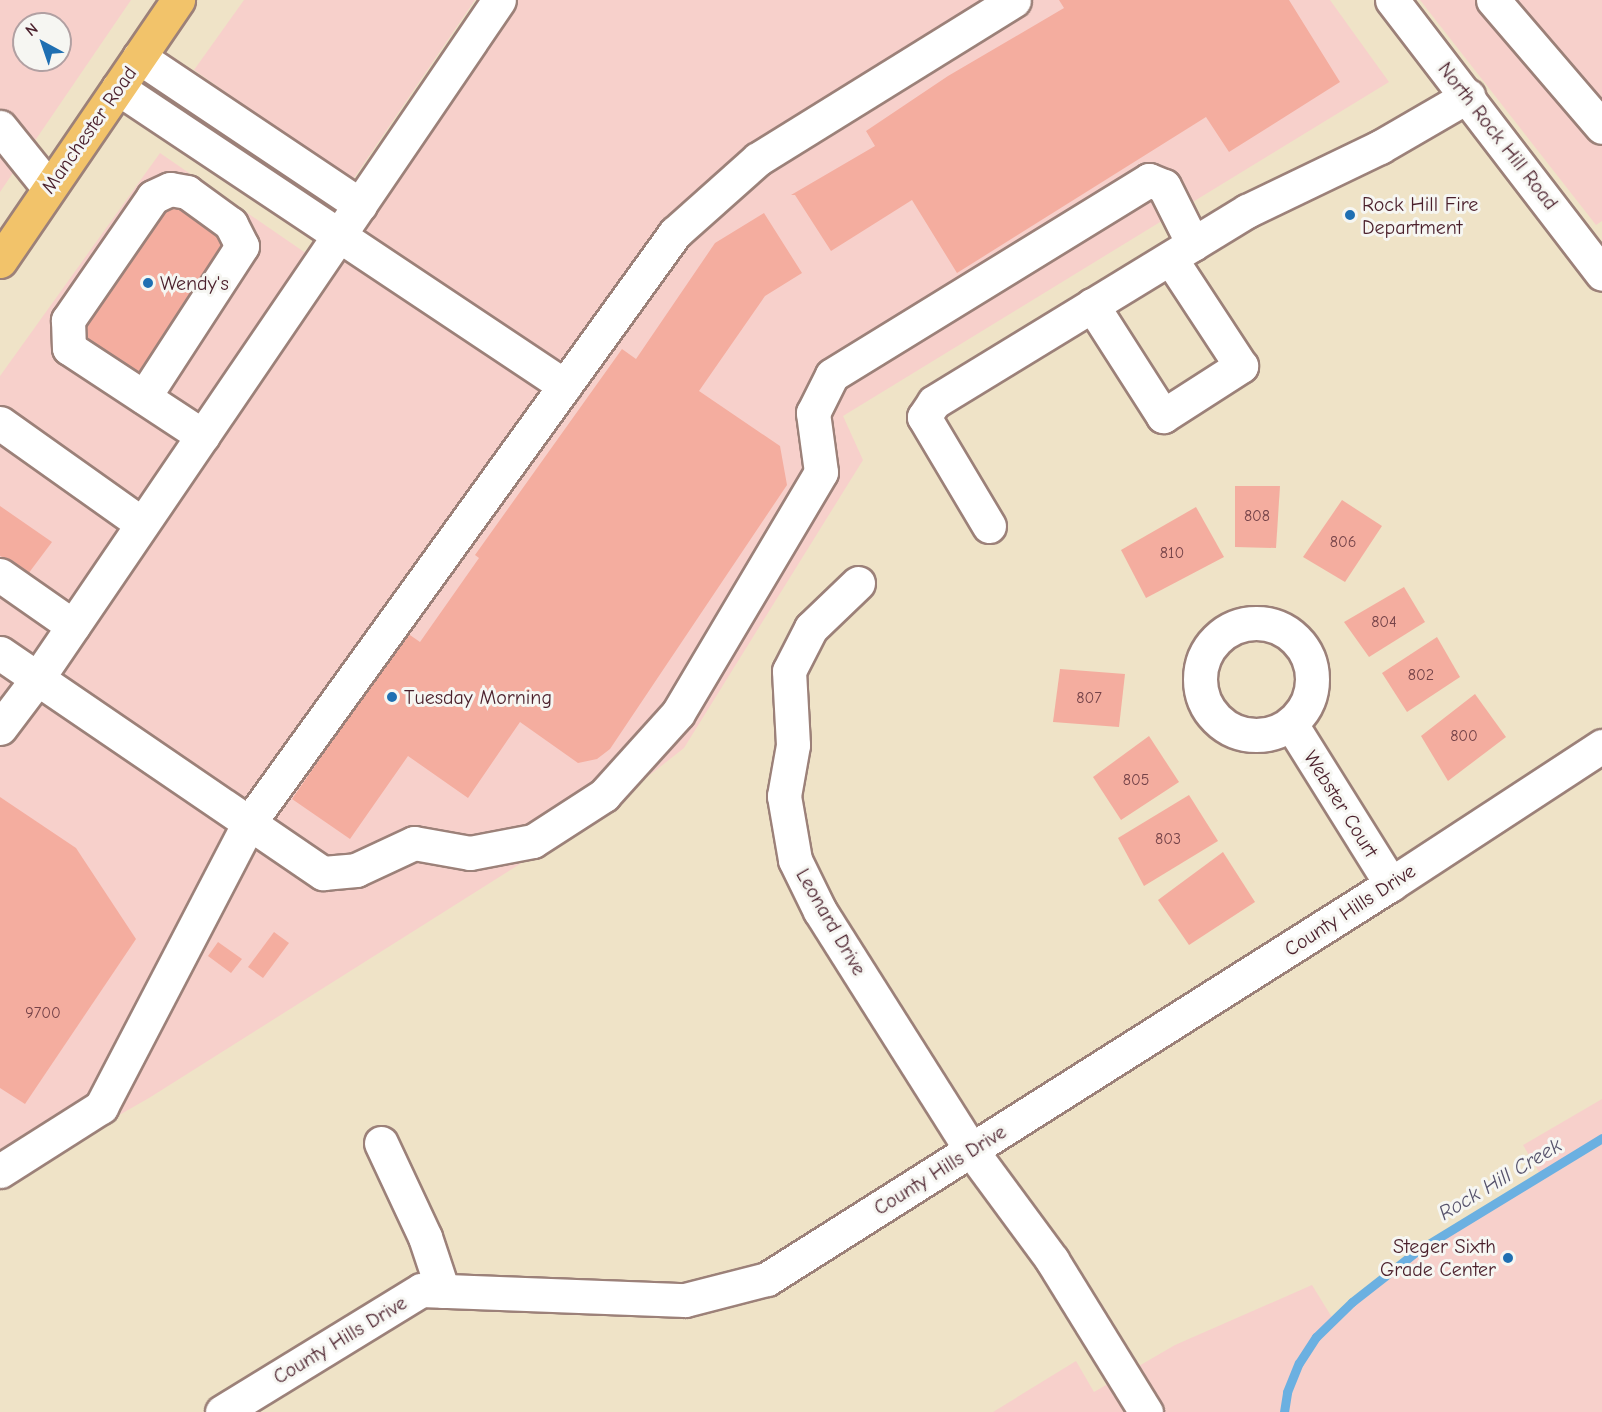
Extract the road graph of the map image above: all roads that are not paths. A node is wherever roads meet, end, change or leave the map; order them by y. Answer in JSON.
{"nodes":[{"id":1,"x":499,"y":0,"type":"edge"},
{"id":2,"x":1014,"y":0,"type":"edge"},
{"id":3,"x":1392,"y":0,"type":"edge"},
{"id":4,"x":1493,"y":0,"type":"edge"},
{"id":5,"x":177,"y":1,"type":"edge"},
{"id":6,"x":139,"y":57,"type":"junction"},
{"id":7,"x":118,"y":88,"type":"junction"},
{"id":8,"x":1468,"y":96,"type":"junction"},
{"id":9,"x":1602,"y":127,"type":"edge"},
{"id":10,"x":0,"y":128,"type":"edge"},
{"id":11,"x":49,"y":188,"type":"junction"},
{"id":12,"x":360,"y":205,"type":"junction"},
{"id":13,"x":339,"y":236,"type":"junction"},
{"id":14,"x":1181,"y":251,"type":"junction"},
{"id":15,"x":0,"y":261,"type":"edge"},
{"id":16,"x":1602,"y":274,"type":"edge"},
{"id":17,"x":1092,"y":305,"type":"junction"},
{"id":18,"x":565,"y":386,"type":"junction"},
{"id":19,"x":144,"y":397,"type":"junction"},
{"id":20,"x":0,"y":422,"type":"edge"},
{"id":21,"x":203,"y":436,"type":"junction"},
{"id":22,"x":142,"y":524,"type":"junction"},
{"id":23,"x":989,"y":526,"type":"dead end"},
{"id":24,"x":0,"y":575,"type":"edge"},
{"id":25,"x":858,"y":583,"type":"dead end"},
{"id":26,"x":73,"y":626,"type":"junction"},
{"id":27,"x":0,"y":653,"type":"edge"},
{"id":28,"x":37,"y":679,"type":"junction"},
{"id":29,"x":1291,"y":724,"type":"dead end"},
{"id":30,"x":0,"y":728,"type":"edge"},
{"id":31,"x":1602,"y":746,"type":"edge"},
{"id":32,"x":249,"y":823,"type":"junction"},
{"id":33,"x":1390,"y":884,"type":"junction"},
{"id":34,"x":381,"y":1143,"type":"dead end"},
{"id":35,"x":971,"y":1150,"type":"junction"},
{"id":36,"x":0,"y":1171,"type":"edge"},
{"id":37,"x":444,"y":1291,"type":"junction"},
{"id":38,"x":222,"y":1412,"type":"edge"},
{"id":39,"x":1146,"y":1412,"type":"edge"}],
"edges":[{"from":1,"to":12,"type":"street"},
{"from":2,"to":18,"type":"street"},
{"from":3,"to":8,"type":"street","name":"North Rock Hill Road"},
{"from":4,"to":9,"type":"street"},
{"from":5,"to":6,"type":"main road","name":"Manchester Road"},
{"from":6,"to":7,"type":"main road","name":"Manchester Road"},
{"from":6,"to":12,"type":"street"},
{"from":7,"to":11,"type":"main road","name":"Manchester Road"},
{"from":7,"to":13,"type":"street"},
{"from":8,"to":14,"type":"street"},
{"from":8,"to":16,"type":"street","name":"North Rock Hill Road"},
{"from":10,"to":11,"type":"street"},
{"from":11,"to":15,"type":"main road","name":"Manchester Road"},
{"from":12,"to":13,"type":"street"},
{"from":13,"to":18,"type":"street"},
{"from":13,"to":21,"type":"street"},
{"from":14,"to":17,"type":"street"},
{"from":14,"to":17,"type":"street"},
{"from":14,"to":32,"type":"street"},
{"from":17,"to":23,"type":"street"},
{"from":18,"to":32,"type":"street"},
{"from":19,"to":19,"type":"street"},
{"from":19,"to":21,"type":"street"},
{"from":20,"to":22,"type":"street"},
{"from":21,"to":22,"type":"street"},
{"from":22,"to":26,"type":"street"},
{"from":24,"to":26,"type":"street"},
{"from":25,"to":35,"type":"street","name":"Leonard Drive"},
{"from":26,"to":28,"type":"street"},
{"from":27,"to":28,"type":"street"},
{"from":28,"to":30,"type":"street"},
{"from":28,"to":32,"type":"street"},
{"from":29,"to":33,"type":"street","name":"Webster Court"},
{"from":31,"to":33,"type":"street","name":"County Hills Drive"},
{"from":32,"to":36,"type":"street"},
{"from":33,"to":35,"type":"street","name":"County Hills Drive"},
{"from":34,"to":37,"type":"street"},
{"from":35,"to":37,"type":"street","name":"County Hills Drive"},
{"from":35,"to":39,"type":"street","name":"Leonard Drive"},
{"from":37,"to":38,"type":"street","name":"County Hills Drive"}]}
